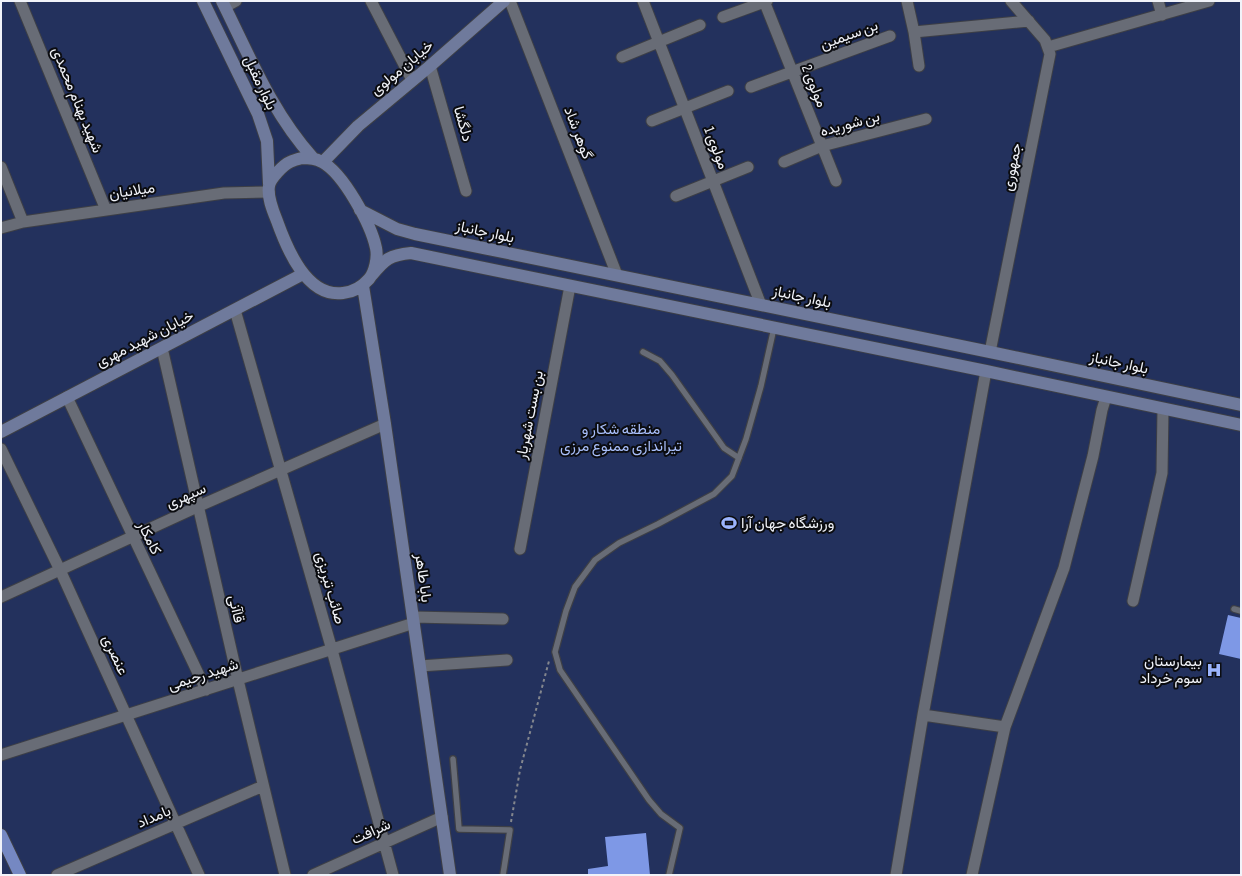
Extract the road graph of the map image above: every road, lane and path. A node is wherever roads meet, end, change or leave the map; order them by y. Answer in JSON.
{"nodes":[{"id":1,"x":20,"y":1,"type":"edge"},
{"id":2,"x":203,"y":1,"type":"edge"},
{"id":3,"x":371,"y":1,"type":"edge"},
{"id":4,"x":504,"y":1,"type":"edge"},
{"id":5,"x":510,"y":1,"type":"edge"},
{"id":6,"x":643,"y":1,"type":"edge"},
{"id":7,"x":765,"y":1,"type":"edge"},
{"id":8,"x":907,"y":1,"type":"edge"},
{"id":9,"x":1011,"y":1,"type":"edge"},
{"id":10,"x":1158,"y":1,"type":"edge"},
{"id":11,"x":1210,"y":1,"type":"edge"},
{"id":12,"x":228,"y":3,"type":"edge"},
{"id":13,"x":1162,"y":15,"type":"junction"},
{"id":14,"x":723,"y":17,"type":"dead end"},
{"id":15,"x":1029,"y":21,"type":"junction"},
{"id":16,"x":700,"y":25,"type":"dead end"},
{"id":17,"x":914,"y":32,"type":"junction"},
{"id":18,"x":890,"y":36,"type":"dead end"},
{"id":19,"x":659,"y":42,"type":"junction"},
{"id":20,"x":1048,"y":47,"type":"junction"},
{"id":21,"x":622,"y":57,"type":"dead end"},
{"id":22,"x":430,"y":66,"type":"junction"},
{"id":23,"x":919,"y":66,"type":"dead end"},
{"id":24,"x":792,"y":72,"type":"junction"},
{"id":25,"x":412,"y":80,"type":"junction"},
{"id":26,"x":751,"y":87,"type":"dead end"},
{"id":27,"x":728,"y":91,"type":"dead end"},
{"id":28,"x":684,"y":108,"type":"junction"},
{"id":29,"x":926,"y":119,"type":"dead end"},
{"id":30,"x":652,"y":121,"type":"dead end"},
{"id":31,"x":822,"y":146,"type":"junction"},
{"id":32,"x":318,"y":160,"type":"junction"},
{"id":33,"x":784,"y":162,"type":"dead end"},
{"id":34,"x":1,"y":167,"type":"edge"},
{"id":35,"x":748,"y":167,"type":"dead end"},
{"id":36,"x":713,"y":181,"type":"junction"},
{"id":37,"x":836,"y":181,"type":"dead end"},
{"id":38,"x":269,"y":188,"type":"junction"},
{"id":39,"x":466,"y":191,"type":"dead end"},
{"id":40,"x":676,"y":196,"type":"dead end"},
{"id":41,"x":106,"y":210,"type":"junction"},
{"id":42,"x":360,"y":210,"type":"junction"},
{"id":43,"x":23,"y":222,"type":"junction"},
{"id":44,"x":1,"y":228,"type":"edge"},
{"id":45,"x":303,"y":274,"type":"junction"},
{"id":46,"x":617,"y":275,"type":"junction"},
{"id":47,"x":372,"y":276,"type":"junction"},
{"id":48,"x":363,"y":286,"type":"junction"},
{"id":49,"x":570,"y":286,"type":"junction"},
{"id":50,"x":762,"y":305,"type":"junction"},
{"id":51,"x":235,"y":310,"type":"junction"},
{"id":52,"x":774,"y":328,"type":"junction"},
{"id":53,"x":162,"y":348,"type":"junction"},
{"id":54,"x":643,"y":352,"type":"dead end"},
{"id":55,"x":990,"y":352,"type":"junction"},
{"id":56,"x":986,"y":371,"type":"junction"},
{"id":57,"x":1106,"y":397,"type":"junction"},
{"id":58,"x":67,"y":398,"type":"junction"},
{"id":59,"x":1241,"y":405,"type":"edge"},
{"id":60,"x":1163,"y":409,"type":"junction"},
{"id":61,"x":385,"y":424,"type":"junction"},
{"id":62,"x":1241,"y":425,"type":"edge"},
{"id":63,"x":1,"y":432,"type":"edge"},
{"id":64,"x":1,"y":449,"type":"edge"},
{"id":65,"x":739,"y":458,"type":"junction"},
{"id":66,"x":281,"y":470,"type":"junction"},
{"id":67,"x":197,"y":507,"type":"junction"},
{"id":68,"x":132,"y":537,"type":"junction"},
{"id":69,"x":520,"y":549,"type":"dead end"},
{"id":70,"x":60,"y":570,"type":"junction"},
{"id":71,"x":1,"y":597,"type":"edge"},
{"id":72,"x":1133,"y":601,"type":"dead end"},
{"id":73,"x":1234,"y":609,"type":"dead end"},
{"id":74,"x":1241,"y":610,"type":"edge"},
{"id":75,"x":504,"y":619,"type":"dead end"},
{"id":76,"x":413,"y":620,"type":"junction"},
{"id":77,"x":332,"y":650,"type":"junction"},
{"id":78,"x":555,"y":652,"type":"junction"},
{"id":79,"x":507,"y":660,"type":"dead end"},
{"id":80,"x":420,"y":666,"type":"junction"},
{"id":81,"x":238,"y":680,"type":"junction"},
{"id":82,"x":206,"y":690,"type":"junction"},
{"id":83,"x":126,"y":715,"type":"junction"},
{"id":84,"x":923,"y":715,"type":"junction"},
{"id":85,"x":1005,"y":727,"type":"junction"},
{"id":86,"x":1,"y":755,"type":"edge"},
{"id":87,"x":453,"y":759,"type":"dead end"},
{"id":88,"x":263,"y":786,"type":"junction"},
{"id":89,"x":442,"y":817,"type":"junction"},
{"id":90,"x":175,"y":824,"type":"junction"},
{"id":91,"x":510,"y":830,"type":"junction"},
{"id":92,"x":1,"y":835,"type":"edge"},
{"id":93,"x":384,"y":843,"type":"junction"},
{"id":94,"x":20,"y":875,"type":"edge"},
{"id":95,"x":57,"y":875,"type":"edge"},
{"id":96,"x":198,"y":875,"type":"edge"},
{"id":97,"x":285,"y":875,"type":"edge"},
{"id":98,"x":313,"y":875,"type":"edge"},
{"id":99,"x":392,"y":875,"type":"edge"},
{"id":100,"x":450,"y":875,"type":"edge"},
{"id":101,"x":503,"y":875,"type":"edge"},
{"id":102,"x":669,"y":875,"type":"edge"},
{"id":103,"x":896,"y":875,"type":"edge"},
{"id":104,"x":972,"y":875,"type":"edge"}],
"edges":[{"from":1,"to":41,"type":"street","name":"شهید بهنام محمدی"},
{"from":2,"to":38,"type":"main road","name":"بلوار مقبل"},
{"from":3,"to":25,"type":"street"},
{"from":4,"to":22,"type":"main road","name":"خیابان مولوی"},
{"from":5,"to":46,"type":"street","name":"گوهر شاد"},
{"from":6,"to":19,"type":"street","name":"مولوی 1"},
{"from":7,"to":14,"type":"street"},
{"from":7,"to":24,"type":"street","name":"مولوی 2"},
{"from":8,"to":17,"type":"street"},
{"from":9,"to":15,"type":"street"},
{"from":10,"to":13,"type":"street"},
{"from":11,"to":13,"type":"street"},
{"from":12,"to":32,"type":"main road","name":"بلوار مقبل"},
{"from":13,"to":20,"type":"street"},
{"from":15,"to":17,"type":"street"},
{"from":15,"to":20,"type":"street"},
{"from":16,"to":19,"type":"street"},
{"from":17,"to":23,"type":"street"},
{"from":18,"to":24,"type":"street","name":"بن سیمین"},
{"from":19,"to":21,"type":"street"},
{"from":19,"to":28,"type":"street","name":"مولوی 1"},
{"from":20,"to":55,"type":"street","name":"جمهوری"},
{"from":22,"to":25,"type":"main road","name":"خیابان مولوی"},
{"from":22,"to":39,"type":"street","name":"دلگشا"},
{"from":24,"to":26,"type":"street","name":"بن سیمین"},
{"from":24,"to":31,"type":"street","name":"مولوی 2"},
{"from":25,"to":32,"type":"main road","name":"خیابان مولوی"},
{"from":27,"to":28,"type":"street"},
{"from":28,"to":30,"type":"street"},
{"from":28,"to":36,"type":"street","name":"مولوی 1"},
{"from":29,"to":31,"type":"street","name":"بن شوریده"},
{"from":31,"to":33,"type":"street","name":"بن شوریده"},
{"from":31,"to":37,"type":"street","name":"مولوی 2"},
{"from":32,"to":38,"type":"main road"},
{"from":32,"to":42,"type":"main road"},
{"from":34,"to":43,"type":"street"},
{"from":35,"to":36,"type":"street"},
{"from":36,"to":40,"type":"street"},
{"from":36,"to":50,"type":"street","name":"مولوی 1"},
{"from":38,"to":41,"type":"street","name":"میلانیان"},
{"from":38,"to":45,"type":"main road"},
{"from":41,"to":43,"type":"street","name":"میلانیان"},
{"from":42,"to":46,"type":"main road","name":"بلوار جانباز"},
{"from":42,"to":47,"type":"main road"},
{"from":43,"to":44,"type":"street","name":"میلانیان"},
{"from":45,"to":48,"type":"main road"},
{"from":45,"to":51,"type":"main road","name":"خیابان شهید مهری"},
{"from":46,"to":50,"type":"main road","name":"بلوار جانباز"},
{"from":47,"to":48,"type":"main road"},
{"from":47,"to":49,"type":"main road"},
{"from":48,"to":61,"type":"main road","name":"بابا طاهر"},
{"from":49,"to":52,"type":"main road"},
{"from":49,"to":69,"type":"street","name":"بن بست شهریار"},
{"from":50,"to":55,"type":"main road","name":"بلوار جانباز"},
{"from":51,"to":53,"type":"main road","name":"خیابان شهید مهری"},
{"from":51,"to":66,"type":"street","name":"صائب تبریزی"},
{"from":52,"to":56,"type":"main road"},
{"from":52,"to":65,"type":"lane"},
{"from":53,"to":58,"type":"main road","name":"خیابان شهید مهری"},
{"from":53,"to":67,"type":"street","name":"قاآنی"},
{"from":54,"to":65,"type":"lane"},
{"from":55,"to":56,"type":"main road"},
{"from":55,"to":59,"type":"main road","name":"بلوار جانباز"},
{"from":56,"to":57,"type":"main road"},
{"from":56,"to":84,"type":"street"},
{"from":57,"to":60,"type":"main road"},
{"from":57,"to":85,"type":"street"},
{"from":58,"to":63,"type":"main road","name":"خیابان شهید مهری"},
{"from":58,"to":68,"type":"street","name":"کامکار"},
{"from":60,"to":62,"type":"main road"},
{"from":60,"to":72,"type":"street"},
{"from":61,"to":66,"type":"street","name":"سپهری"},
{"from":61,"to":76,"type":"main road","name":"بابا طاهر"},
{"from":64,"to":70,"type":"street","name":"عنصری"},
{"from":65,"to":78,"type":"lane"},
{"from":66,"to":67,"type":"street","name":"سپهری"},
{"from":66,"to":77,"type":"street","name":"صائب تبریزی"},
{"from":67,"to":68,"type":"street","name":"سپهری"},
{"from":67,"to":81,"type":"street","name":"قاآنی"},
{"from":68,"to":70,"type":"street","name":"سپهری"},
{"from":68,"to":82,"type":"street","name":"کامکار"},
{"from":70,"to":71,"type":"street","name":"سپهری"},
{"from":70,"to":83,"type":"street","name":"عنصری"},
{"from":73,"to":74,"type":"lane"},
{"from":75,"to":76,"type":"street","name":"شهید رحیمی"},
{"from":76,"to":77,"type":"street","name":"شهید رحیمی"},
{"from":76,"to":80,"type":"main road","name":"بابا طاهر"},
{"from":77,"to":81,"type":"street","name":"شهید رحیمی"},
{"from":77,"to":93,"type":"street","name":"صائب تبریزی"},
{"from":78,"to":91,"type":"path"},
{"from":78,"to":102,"type":"lane"},
{"from":79,"to":80,"type":"street"},
{"from":80,"to":89,"type":"main road","name":"بابا طاهر"},
{"from":81,"to":82,"type":"street","name":"شهید رحیمی"},
{"from":81,"to":88,"type":"street","name":"قاآنی"},
{"from":82,"to":83,"type":"street","name":"شهید رحیمی"},
{"from":83,"to":86,"type":"street","name":"شهید رحیمی"},
{"from":83,"to":90,"type":"street","name":"عنصری"},
{"from":84,"to":85,"type":"street"},
{"from":84,"to":103,"type":"street"},
{"from":85,"to":104,"type":"street"},
{"from":87,"to":91,"type":"lane"},
{"from":88,"to":90,"type":"street","name":"بامداد"},
{"from":88,"to":97,"type":"street","name":"قاآنی"},
{"from":89,"to":93,"type":"street","name":"شرافت"},
{"from":89,"to":100,"type":"main road","name":"بابا طاهر"},
{"from":90,"to":95,"type":"street","name":"بامداد"},
{"from":90,"to":96,"type":"street","name":"عنصری"},
{"from":91,"to":101,"type":"lane"},
{"from":92,"to":94,"type":"main road"},
{"from":93,"to":98,"type":"street","name":"شرافت"},
{"from":93,"to":99,"type":"street","name":"صائب تبریزی"}]}
